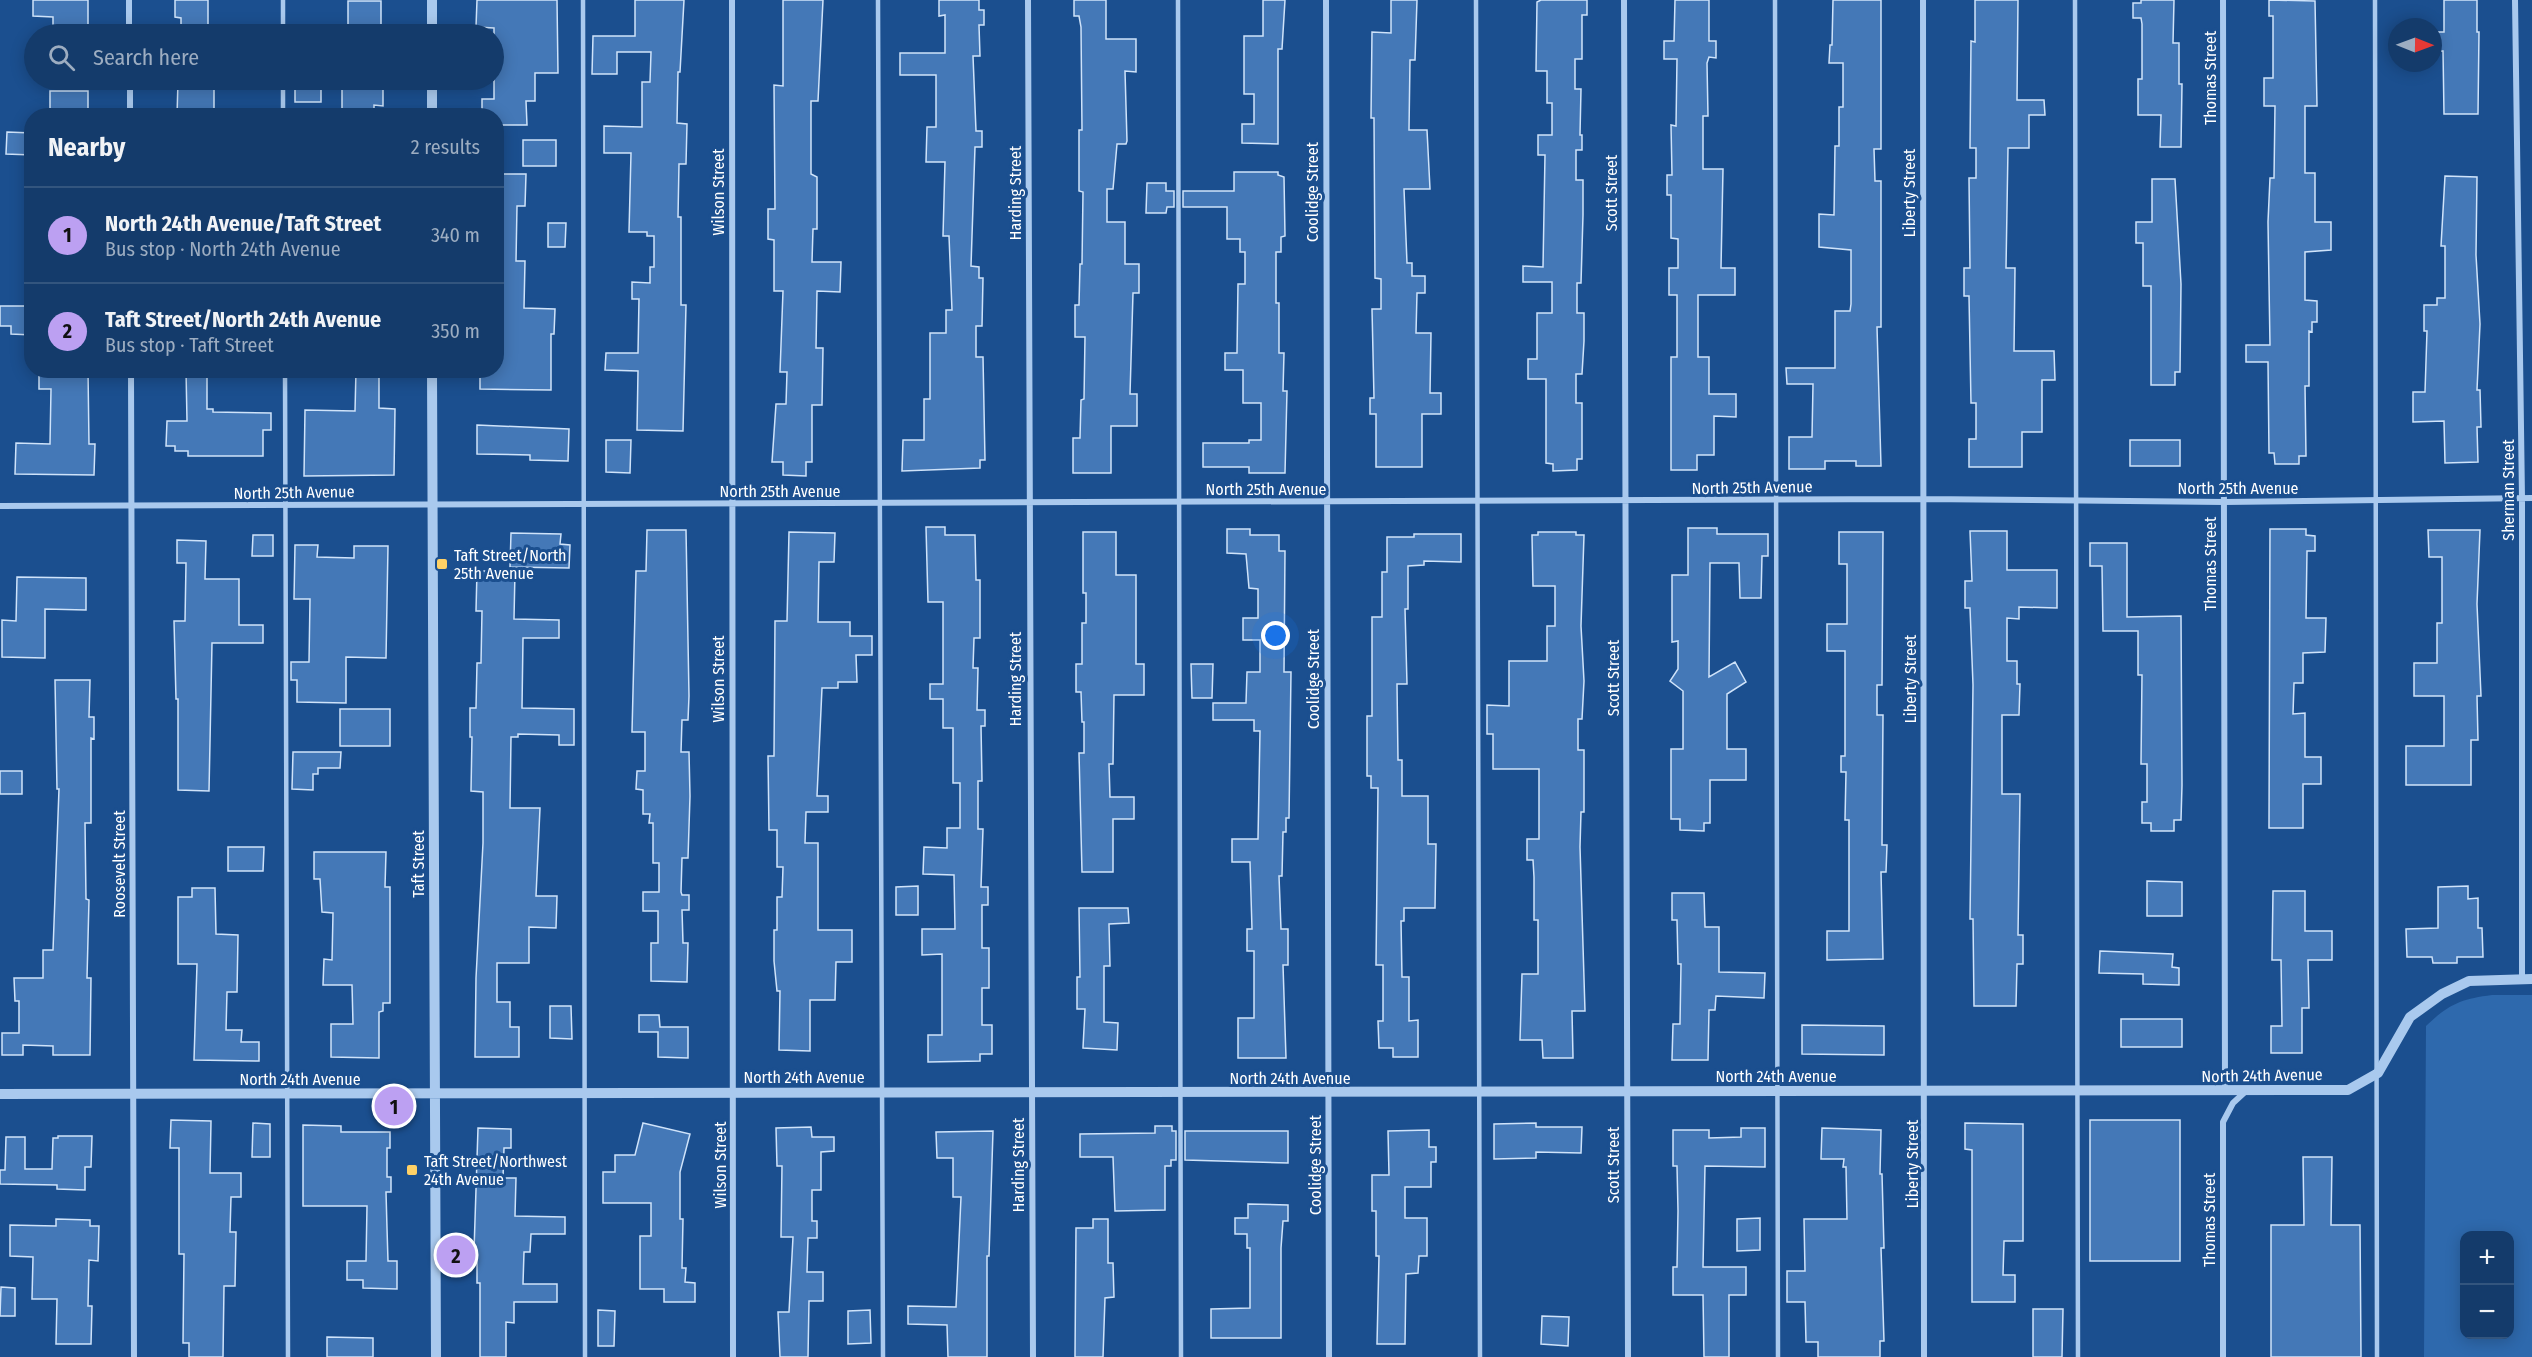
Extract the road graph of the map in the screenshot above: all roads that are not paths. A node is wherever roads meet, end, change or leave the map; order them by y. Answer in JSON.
{"nodes":[{"id":1,"x":129,"y":0,"type":"edge"},
{"id":2,"x":283,"y":0,"type":"edge"},
{"id":3,"x":432,"y":0,"type":"edge"},
{"id":4,"x":583,"y":0,"type":"edge"},
{"id":5,"x":732,"y":0,"type":"edge"},
{"id":6,"x":878,"y":0,"type":"edge"},
{"id":7,"x":1028,"y":0,"type":"edge"},
{"id":8,"x":1178,"y":0,"type":"edge"},
{"id":9,"x":1326,"y":0,"type":"edge"},
{"id":10,"x":1476,"y":0,"type":"edge"},
{"id":11,"x":1624,"y":0,"type":"edge"},
{"id":12,"x":1775,"y":0,"type":"edge"},
{"id":13,"x":1923,"y":0,"type":"edge"},
{"id":14,"x":2075,"y":0,"type":"edge"},
{"id":15,"x":2223,"y":0,"type":"edge"},
{"id":16,"x":2375,"y":0,"type":"edge"},
{"id":17,"x":2515,"y":0,"type":"edge"},
{"id":18,"x":129,"y":24,"type":"edge"},
{"id":19,"x":283,"y":24,"type":"edge"},
{"id":20,"x":432,"y":24,"type":"edge"},
{"id":21,"x":130,"y":90,"type":"edge"},
{"id":22,"x":283,"y":90,"type":"edge"},
{"id":23,"x":432,"y":90,"type":"edge"},
{"id":24,"x":130,"y":108,"type":"edge"},
{"id":25,"x":283,"y":108,"type":"edge"},
{"id":26,"x":432,"y":108,"type":"edge"},
{"id":27,"x":131,"y":378,"type":"edge"},
{"id":28,"x":285,"y":378,"type":"edge"},
{"id":29,"x":432,"y":378,"type":"edge"},
{"id":30,"x":2522,"y":498,"type":"junction"},
{"id":31,"x":2532,"y":498,"type":"edge"},
{"id":32,"x":1923,"y":499,"type":"junction"},
{"id":33,"x":2376,"y":500,"type":"junction"},
{"id":34,"x":1776,"y":501,"type":"junction"},
{"id":35,"x":2076,"y":501,"type":"junction"},
{"id":36,"x":1028,"y":502,"type":"junction"},
{"id":37,"x":1478,"y":502,"type":"junction"},
{"id":38,"x":1626,"y":502,"type":"junction"},
{"id":39,"x":2224,"y":502,"type":"junction"},
{"id":40,"x":880,"y":503,"type":"junction"},
{"id":41,"x":1179,"y":503,"type":"junction"},
{"id":42,"x":1326,"y":503,"type":"junction"},
{"id":43,"x":432,"y":505,"type":"junction"},
{"id":44,"x":582,"y":505,"type":"junction"},
{"id":45,"x":731,"y":505,"type":"junction"},
{"id":46,"x":0,"y":506,"type":"edge"},
{"id":47,"x":286,"y":506,"type":"junction"},
{"id":48,"x":132,"y":507,"type":"junction"},
{"id":49,"x":2527,"y":979,"type":"edge"},
{"id":50,"x":2378,"y":1073,"type":"junction"},
{"id":51,"x":1926,"y":1090,"type":"junction"},
{"id":52,"x":1776,"y":1091,"type":"junction"},
{"id":53,"x":2077,"y":1091,"type":"junction"},
{"id":54,"x":2225,"y":1091,"type":"junction"},
{"id":55,"x":2246,"y":1091,"type":"junction"},
{"id":56,"x":733,"y":1092,"type":"junction"},
{"id":57,"x":881,"y":1092,"type":"junction"},
{"id":58,"x":1480,"y":1092,"type":"junction"},
{"id":59,"x":1626,"y":1092,"type":"junction"},
{"id":60,"x":132,"y":1093,"type":"junction"},
{"id":61,"x":584,"y":1093,"type":"junction"},
{"id":62,"x":1031,"y":1093,"type":"junction"},
{"id":63,"x":1180,"y":1093,"type":"junction"},
{"id":64,"x":1328,"y":1093,"type":"junction"},
{"id":65,"x":0,"y":1094,"type":"edge"},
{"id":66,"x":286,"y":1094,"type":"junction"},
{"id":67,"x":434,"y":1094,"type":"junction"},
{"id":68,"x":134,"y":1357,"type":"edge"},
{"id":69,"x":288,"y":1357,"type":"edge"},
{"id":70,"x":436,"y":1357,"type":"edge"},
{"id":71,"x":585,"y":1357,"type":"edge"},
{"id":72,"x":733,"y":1357,"type":"edge"},
{"id":73,"x":883,"y":1357,"type":"edge"},
{"id":74,"x":1033,"y":1357,"type":"edge"},
{"id":75,"x":1181,"y":1357,"type":"edge"},
{"id":76,"x":1329,"y":1357,"type":"edge"},
{"id":77,"x":1480,"y":1357,"type":"edge"},
{"id":78,"x":1628,"y":1357,"type":"edge"},
{"id":79,"x":1778,"y":1357,"type":"edge"},
{"id":80,"x":1924,"y":1357,"type":"edge"},
{"id":81,"x":2078,"y":1357,"type":"edge"},
{"id":82,"x":2223,"y":1357,"type":"edge"},
{"id":83,"x":2377,"y":1357,"type":"edge"}],
"edges":[{"from":1,"to":18,"type":"street"},
{"from":2,"to":19,"type":"lane"},
{"from":3,"to":20,"type":"street"},
{"from":4,"to":44,"type":"lane"},
{"from":5,"to":45,"type":"street","name":"Wilson Street"},
{"from":6,"to":40,"type":"lane"},
{"from":7,"to":36,"type":"street","name":"Harding Street"},
{"from":8,"to":41,"type":"lane"},
{"from":9,"to":42,"type":"street","name":"Coolidge Street"},
{"from":10,"to":37,"type":"lane"},
{"from":11,"to":38,"type":"street","name":"Scott Street"},
{"from":12,"to":34,"type":"lane"},
{"from":13,"to":32,"type":"street","name":"Liberty Street"},
{"from":14,"to":35,"type":"lane"},
{"from":15,"to":39,"type":"street","name":"Thomas Street"},
{"from":16,"to":33,"type":"lane"},
{"from":17,"to":30,"type":"street","name":"Sherman Street"},
{"from":21,"to":24,"type":"street"},
{"from":22,"to":25,"type":"lane"},
{"from":23,"to":26,"type":"street"},
{"from":27,"to":48,"type":"street","name":"Roosevelt Street"},
{"from":28,"to":47,"type":"lane"},
{"from":29,"to":43,"type":"street","name":"Taft Street"},
{"from":30,"to":31,"type":"street","name":"North 25th Avenue"},
{"from":30,"to":33,"type":"street","name":"North 25th Avenue"},
{"from":30,"to":49,"type":"street","name":"Sherman Street"},
{"from":32,"to":34,"type":"street","name":"North 25th Avenue"},
{"from":32,"to":35,"type":"street","name":"North 25th Avenue"},
{"from":32,"to":51,"type":"street","name":"Liberty Street"},
{"from":33,"to":39,"type":"street","name":"North 25th Avenue"},
{"from":33,"to":50,"type":"lane"},
{"from":34,"to":38,"type":"street","name":"North 25th Avenue"},
{"from":34,"to":52,"type":"lane"},
{"from":35,"to":39,"type":"street","name":"North 25th Avenue"},
{"from":35,"to":53,"type":"lane"},
{"from":36,"to":40,"type":"street","name":"North 25th Avenue"},
{"from":36,"to":41,"type":"street","name":"North 25th Avenue"},
{"from":36,"to":62,"type":"street","name":"Harding Street"},
{"from":37,"to":38,"type":"street","name":"North 25th Avenue"},
{"from":37,"to":42,"type":"street","name":"North 25th Avenue"},
{"from":37,"to":58,"type":"lane"},
{"from":38,"to":59,"type":"street","name":"Scott Street"},
{"from":39,"to":54,"type":"street","name":"Thomas Street"},
{"from":40,"to":45,"type":"street","name":"North 25th Avenue"},
{"from":40,"to":57,"type":"lane"},
{"from":41,"to":42,"type":"street","name":"North 25th Avenue"},
{"from":41,"to":63,"type":"lane"},
{"from":42,"to":64,"type":"street","name":"Coolidge Street"},
{"from":43,"to":44,"type":"street","name":"North 25th Avenue"},
{"from":43,"to":47,"type":"street","name":"North 25th Avenue"},
{"from":43,"to":67,"type":"street","name":"Taft Street"},
{"from":44,"to":45,"type":"street","name":"North 25th Avenue"},
{"from":44,"to":61,"type":"lane"},
{"from":45,"to":56,"type":"street","name":"Wilson Street"},
{"from":46,"to":48,"type":"street","name":"North 25th Avenue"},
{"from":47,"to":48,"type":"street","name":"North 25th Avenue"},
{"from":47,"to":66,"type":"lane"},
{"from":48,"to":60,"type":"street","name":"Roosevelt Street"},
{"from":49,"to":50,"type":"street"},
{"from":50,"to":55,"type":"street","name":"North 24th Avenue"},
{"from":50,"to":83,"type":"lane"},
{"from":51,"to":52,"type":"street","name":"North 24th Avenue"},
{"from":51,"to":53,"type":"street","name":"North 24th Avenue"},
{"from":51,"to":80,"type":"street","name":"Liberty Street"},
{"from":52,"to":59,"type":"street","name":"North 24th Avenue"},
{"from":52,"to":79,"type":"lane"},
{"from":53,"to":54,"type":"street","name":"North 24th Avenue"},
{"from":53,"to":81,"type":"lane"},
{"from":54,"to":55,"type":"street","name":"North 24th Avenue"},
{"from":55,"to":82,"type":"street","name":"Thomas Street"},
{"from":56,"to":57,"type":"street","name":"North 24th Avenue"},
{"from":56,"to":61,"type":"street","name":"North 24th Avenue"},
{"from":56,"to":72,"type":"street","name":"Wilson Street"},
{"from":57,"to":62,"type":"street","name":"North 24th Avenue"},
{"from":57,"to":73,"type":"lane"},
{"from":58,"to":59,"type":"street","name":"North 24th Avenue"},
{"from":58,"to":64,"type":"street","name":"North 24th Avenue"},
{"from":58,"to":77,"type":"lane"},
{"from":59,"to":78,"type":"street","name":"Scott Street"},
{"from":60,"to":65,"type":"street","name":"North 24th Avenue"},
{"from":60,"to":66,"type":"street","name":"North 24th Avenue"},
{"from":60,"to":68,"type":"street","name":"Roosevelt Street"},
{"from":61,"to":67,"type":"street","name":"North 24th Avenue"},
{"from":61,"to":71,"type":"lane"},
{"from":62,"to":63,"type":"street","name":"North 24th Avenue"},
{"from":62,"to":74,"type":"street","name":"Harding Street"},
{"from":63,"to":64,"type":"street","name":"North 24th Avenue"},
{"from":63,"to":75,"type":"lane"},
{"from":64,"to":76,"type":"street","name":"Coolidge Street"},
{"from":66,"to":67,"type":"street","name":"North 24th Avenue"},
{"from":66,"to":69,"type":"lane"},
{"from":67,"to":70,"type":"street","name":"Taft Street"}]}
